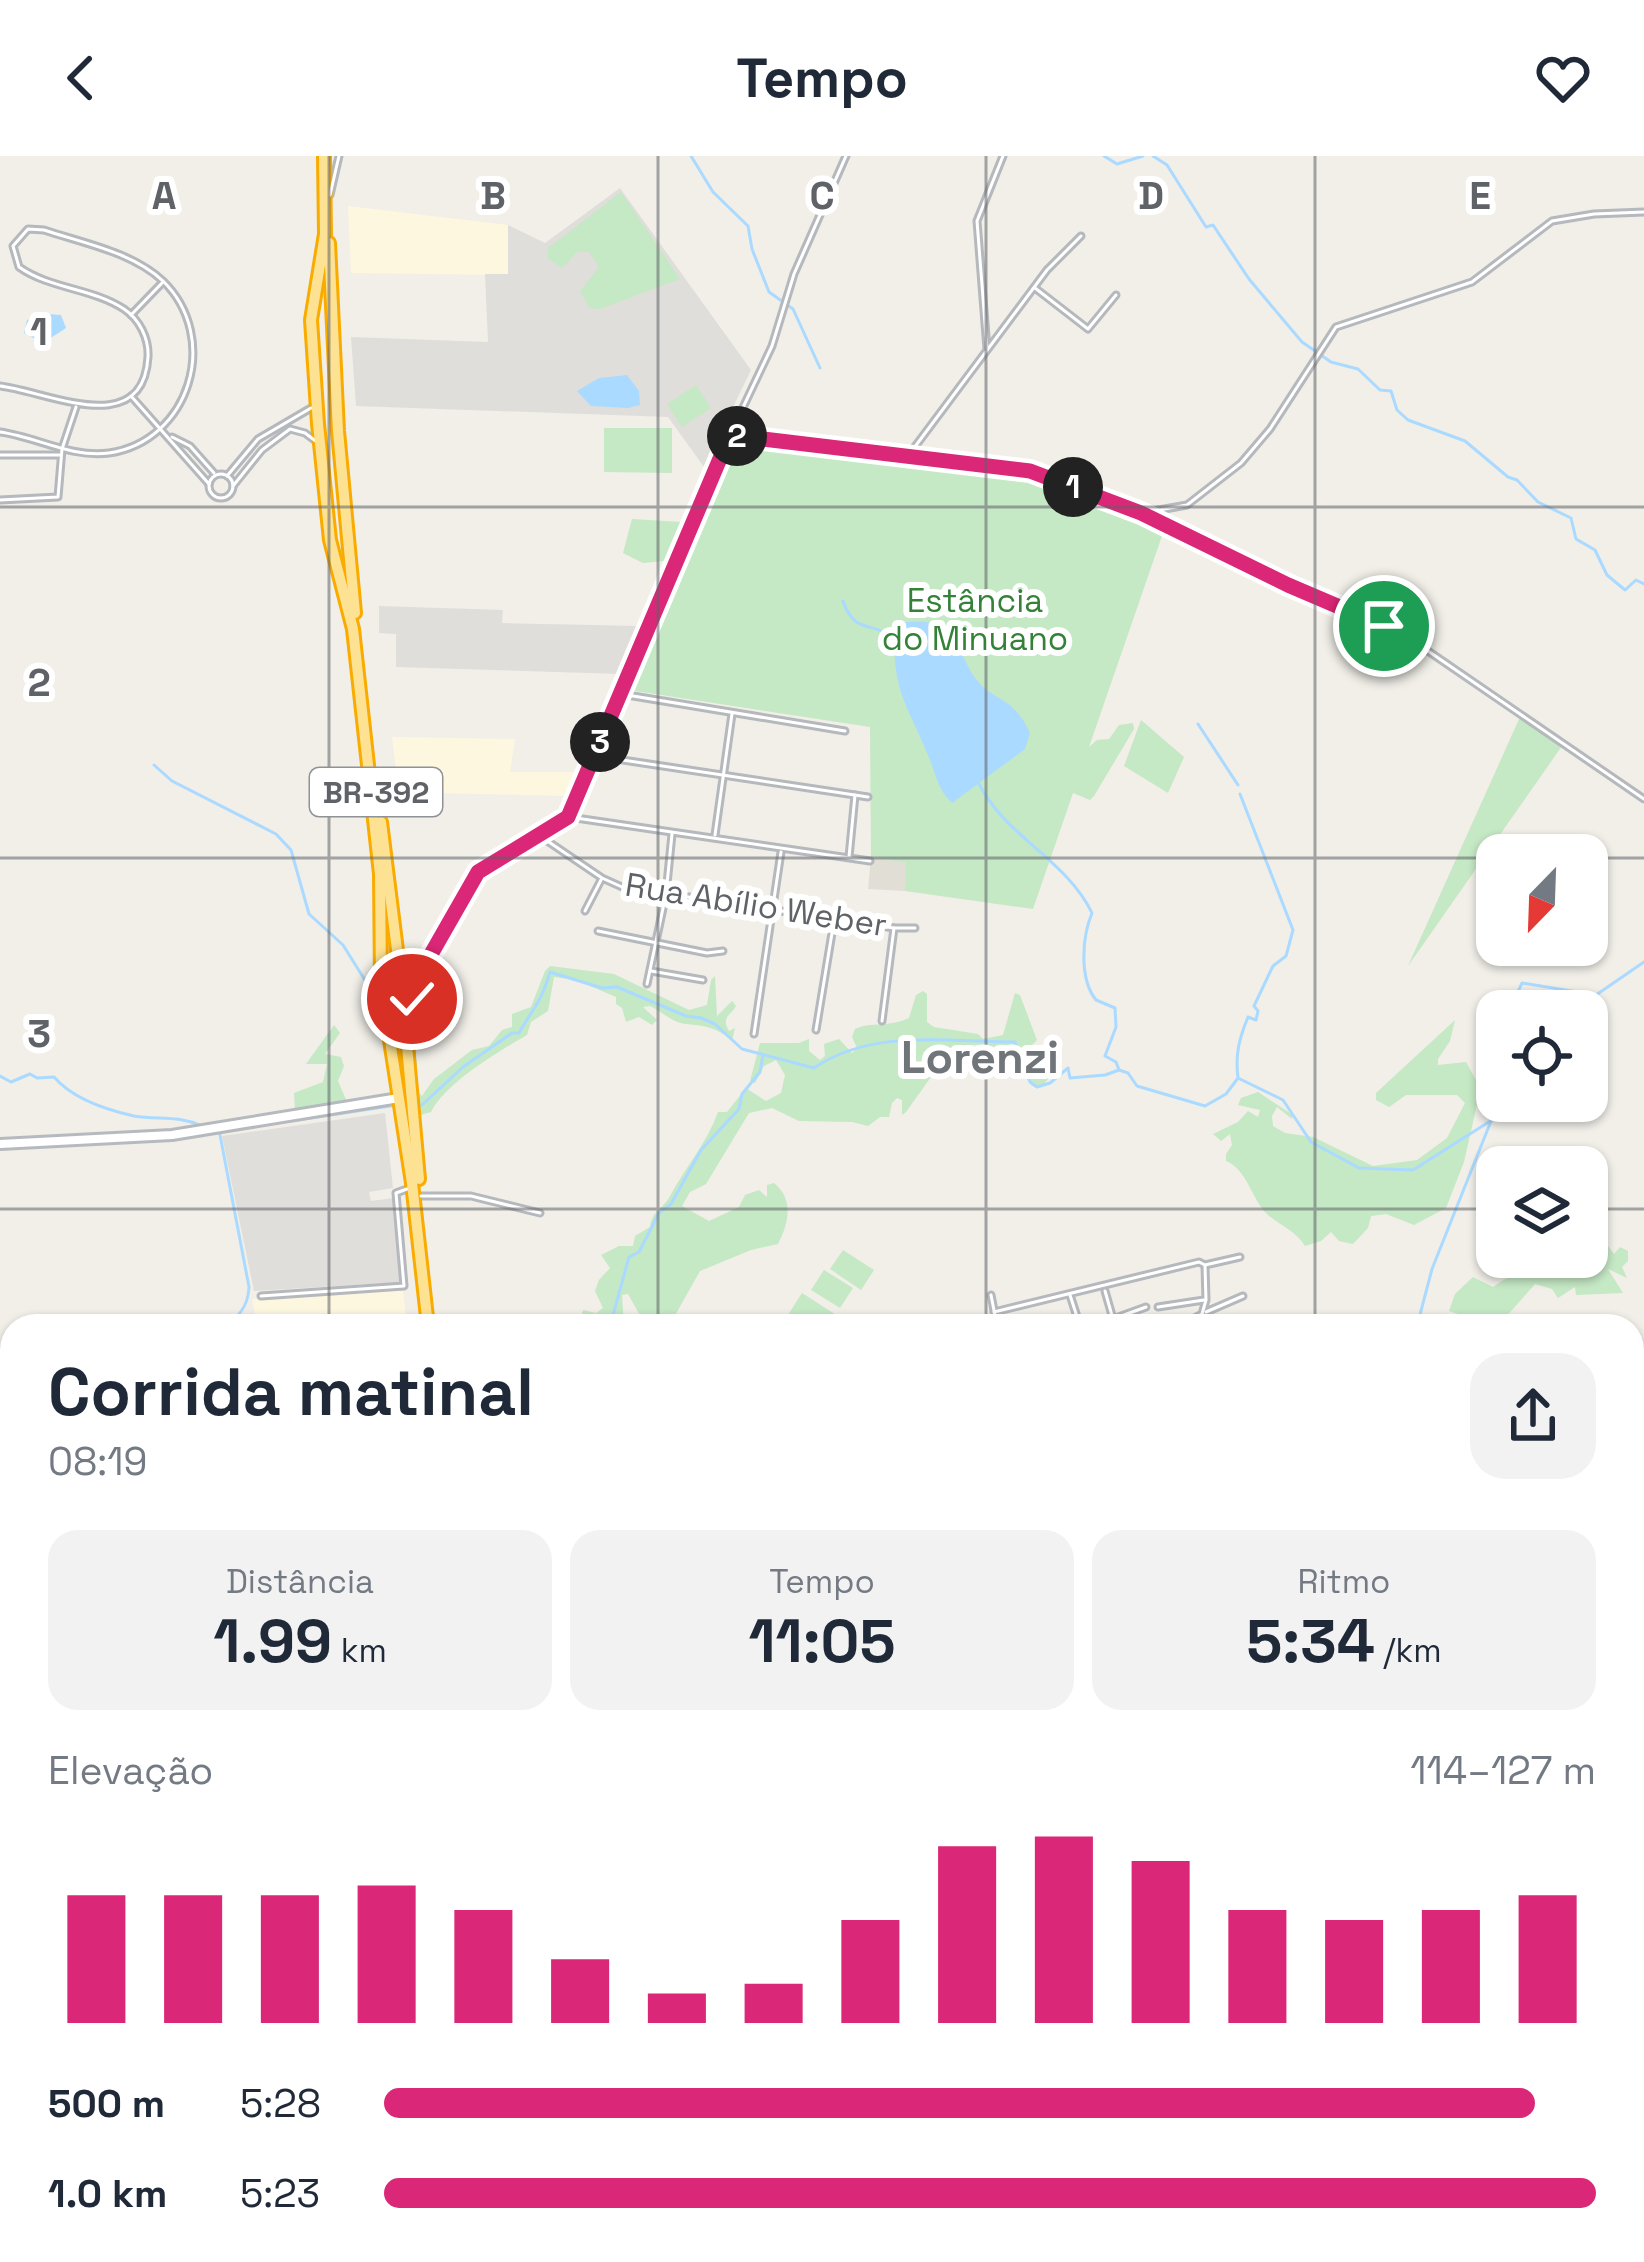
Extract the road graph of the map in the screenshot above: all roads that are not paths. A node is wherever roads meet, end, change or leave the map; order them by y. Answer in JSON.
{"nodes":[{"id":1,"x":326,"y":156,"type":"edge"},
{"id":2,"x":339,"y":156,"type":"edge"},
{"id":3,"x":846,"y":156,"type":"edge"},
{"id":4,"x":1004,"y":156,"type":"edge"},
{"id":5,"x":328,"y":200,"type":"junction"},
{"id":6,"x":1644,"y":212,"type":"edge"},
{"id":7,"x":1081,"y":236,"type":"dead end"},
{"id":8,"x":163,"y":282,"type":"junction"},
{"id":9,"x":1034,"y":288,"type":"junction"},
{"id":10,"x":1116,"y":295,"type":"dead end"},
{"id":11,"x":131,"y":315,"type":"junction"},
{"id":12,"x":312,"y":338,"type":"junction"},
{"id":13,"x":332,"y":340,"type":"junction"},
{"id":14,"x":987,"y":351,"type":"junction"},
{"id":15,"x":0,"y":386,"type":"edge"},
{"id":16,"x":130,"y":395,"type":"junction"},
{"id":17,"x":316,"y":403,"type":"junction"},
{"id":18,"x":76,"y":405,"type":"junction"},
{"id":19,"x":162,"y":427,"type":"junction"},
{"id":20,"x":0,"y":432,"type":"edge"},
{"id":21,"x":730,"y":435,"type":"junction"},
{"id":22,"x":171,"y":436,"type":"junction"},
{"id":23,"x":322,"y":446,"type":"junction"},
{"id":24,"x":62,"y":452,"type":"junction"},
{"id":25,"x":0,"y":454,"type":"edge"},
{"id":26,"x":908,"y":457,"type":"junction"},
{"id":27,"x":216,"y":475,"type":"junction"},
{"id":28,"x":227,"y":476,"type":"junction"},
{"id":29,"x":209,"y":484,"type":"junction"},
{"id":30,"x":233,"y":486,"type":"junction"},
{"id":31,"x":0,"y":500,"type":"edge"},
{"id":32,"x":1141,"y":513,"type":"junction"},
{"id":33,"x":330,"y":540,"type":"junction"},
{"id":34,"x":349,"y":540,"type":"junction"},
{"id":35,"x":621,"y":694,"type":"junction"},
{"id":36,"x":732,"y":712,"type":"junction"},
{"id":37,"x":844,"y":730,"type":"dead end"},
{"id":38,"x":594,"y":755,"type":"junction"},
{"id":39,"x":723,"y":775,"type":"junction"},
{"id":40,"x":855,"y":795,"type":"junction"},
{"id":41,"x":868,"y":796,"type":"dead end"},
{"id":42,"x":1644,"y":799,"type":"edge"},
{"id":43,"x":568,"y":817,"type":"junction"},
{"id":44,"x":673,"y":832,"type":"junction"},
{"id":45,"x":539,"y":836,"type":"junction"},
{"id":46,"x":715,"y":838,"type":"junction"},
{"id":47,"x":781,"y":848,"type":"junction"},
{"id":48,"x":849,"y":858,"type":"junction"},
{"id":49,"x":870,"y":862,"type":"dead end"},
{"id":50,"x":602,"y":878,"type":"junction"},
{"id":51,"x":666,"y":893,"type":"junction"},
{"id":52,"x":585,"y":910,"type":"dead end"},
{"id":53,"x":772,"y":910,"type":"junction"},
{"id":54,"x":834,"y":919,"type":"junction"},
{"id":55,"x":894,"y":928,"type":"junction"},
{"id":56,"x":915,"y":928,"type":"dead end"},
{"id":57,"x":598,"y":932,"type":"dead end"},
{"id":58,"x":654,"y":940,"type":"junction"},
{"id":59,"x":723,"y":951,"type":"dead end"},
{"id":60,"x":399,"y":964,"type":"junction"},
{"id":61,"x":649,"y":970,"type":"junction"},
{"id":62,"x":420,"y":972,"type":"junction"},
{"id":63,"x":401,"y":979,"type":"junction"},
{"id":64,"x":703,"y":980,"type":"dead end"},
{"id":65,"x":381,"y":982,"type":"junction"},
{"id":66,"x":647,"y":983,"type":"dead end"},
{"id":67,"x":404,"y":1019,"type":"junction"},
{"id":68,"x":882,"y":1021,"type":"dead end"},
{"id":69,"x":816,"y":1030,"type":"dead end"},
{"id":70,"x":754,"y":1034,"type":"dead end"},
{"id":71,"x":406,"y":1036,"type":"junction"},
{"id":72,"x":390,"y":1038,"type":"junction"},
{"id":73,"x":400,"y":1098,"type":"junction"},
{"id":74,"x":0,"y":1144,"type":"edge"},
{"id":75,"x":412,"y":1184,"type":"junction"},
{"id":76,"x":398,"y":1193,"type":"junction"},
{"id":77,"x":418,"y":1199,"type":"junction"},
{"id":78,"x":540,"y":1213,"type":"dead end"},
{"id":79,"x":1240,"y":1256,"type":"dead end"},
{"id":80,"x":1205,"y":1264,"type":"junction"},
{"id":81,"x":1104,"y":1288,"type":"junction"},
{"id":82,"x":991,"y":1295,"type":"dead end"},
{"id":83,"x":1070,"y":1295,"type":"junction"},
{"id":84,"x":261,"y":1296,"type":"dead end"},
{"id":85,"x":1243,"y":1297,"type":"dead end"},
{"id":86,"x":1206,"y":1300,"type":"junction"},
{"id":87,"x":1146,"y":1306,"type":"dead end"},
{"id":88,"x":1158,"y":1307,"type":"dead end"},
{"id":89,"x":994,"y":1312,"type":"joint"},
{"id":90,"x":430,"y":1314,"type":"edge"},
{"id":91,"x":1075,"y":1314,"type":"edge"},
{"id":92,"x":1112,"y":1314,"type":"edge"},
{"id":93,"x":1124,"y":1314,"type":"edge"},
{"id":94,"x":1202,"y":1314,"type":"joint"}],
"edges":[{"from":1,"to":5,"type":"highway","number":"BR-392"},
{"from":1,"to":12,"type":"highway","name":"BR-392"},
{"from":2,"to":5,"type":"street"},
{"from":3,"to":21,"type":"street"},
{"from":4,"to":14,"type":"street"},
{"from":5,"to":13,"type":"highway","number":"BR-392"},
{"from":6,"to":32,"type":"street"},
{"from":7,"to":9,"type":"street"},
{"from":8,"to":11,"type":"street"},
{"from":8,"to":11,"type":"street"},
{"from":8,"to":19,"type":"street"},
{"from":9,"to":10,"type":"street"},
{"from":9,"to":14,"type":"street"},
{"from":11,"to":16,"type":"street"},
{"from":12,"to":13,"type":"highway"},
{"from":12,"to":17,"type":"highway","name":"BR-392"},
{"from":13,"to":34,"type":"highway","number":"BR-392"},
{"from":14,"to":26,"type":"street"},
{"from":15,"to":18,"type":"street"},
{"from":16,"to":18,"type":"street"},
{"from":16,"to":19,"type":"street"},
{"from":17,"to":23,"type":"highway","name":"BR-392"},
{"from":17,"to":28,"type":"street"},
{"from":18,"to":24,"type":"street"},
{"from":19,"to":22,"type":"street"},
{"from":19,"to":24,"type":"street"},
{"from":20,"to":24,"type":"street"},
{"from":21,"to":26,"type":"street"},
{"from":21,"to":35,"type":"street"},
{"from":22,"to":27,"type":"street"},
{"from":22,"to":29,"type":"street"},
{"from":23,"to":30,"type":"street"},
{"from":23,"to":33,"type":"highway","name":"BR-392"},
{"from":24,"to":25,"type":"street"},
{"from":24,"to":31,"type":"street"},
{"from":26,"to":32,"type":"street"},
{"from":27,"to":28,"type":"street"},
{"from":27,"to":29,"type":"street"},
{"from":28,"to":30,"type":"street"},
{"from":29,"to":30,"type":"street"},
{"from":32,"to":42,"type":"street"},
{"from":33,"to":34,"type":"highway"},
{"from":33,"to":65,"type":"highway","name":"BR-392"},
{"from":34,"to":60,"type":"highway","number":"BR-392"},
{"from":35,"to":36,"type":"street"},
{"from":35,"to":38,"type":"street"},
{"from":36,"to":37,"type":"street"},
{"from":36,"to":39,"type":"street"},
{"from":38,"to":39,"type":"street"},
{"from":38,"to":43,"type":"street"},
{"from":39,"to":40,"type":"street"},
{"from":39,"to":46,"type":"street"},
{"from":40,"to":41,"type":"street"},
{"from":40,"to":48,"type":"street"},
{"from":43,"to":44,"type":"street"},
{"from":43,"to":45,"type":"street"},
{"from":44,"to":46,"type":"street"},
{"from":44,"to":51,"type":"street"},
{"from":45,"to":50,"type":"street","name":"Rua Abílio Weber"},
{"from":45,"to":62,"type":"street"},
{"from":46,"to":47,"type":"street"},
{"from":47,"to":48,"type":"street"},
{"from":47,"to":53,"type":"street"},
{"from":48,"to":49,"type":"street"},
{"from":50,"to":51,"type":"street","name":"Rua Abílio Weber"},
{"from":50,"to":52,"type":"street"},
{"from":51,"to":53,"type":"street","name":"Rua Abílio Weber"},
{"from":51,"to":58,"type":"street"},
{"from":53,"to":54,"type":"street","name":"Rua Abílio Weber"},
{"from":53,"to":70,"type":"street"},
{"from":54,"to":55,"type":"street","name":"Rua Abílio Weber"},
{"from":54,"to":69,"type":"street"},
{"from":55,"to":56,"type":"street","name":"Rua Abílio Weber"},
{"from":55,"to":68,"type":"street"},
{"from":57,"to":58,"type":"street"},
{"from":58,"to":59,"type":"street"},
{"from":58,"to":61,"type":"street"},
{"from":60,"to":62,"type":"highway"},
{"from":60,"to":63,"type":"highway","number":"BR-392"},
{"from":61,"to":64,"type":"street"},
{"from":61,"to":66,"type":"street"},
{"from":62,"to":63,"type":"street"},
{"from":62,"to":67,"type":"street"},
{"from":63,"to":65,"type":"highway"},
{"from":63,"to":67,"type":"highway","number":"BR-392"},
{"from":65,"to":72,"type":"highway","name":"BR-392"},
{"from":67,"to":71,"type":"highway","number":"BR-392"},
{"from":71,"to":72,"type":"highway"},
{"from":71,"to":77,"type":"highway","number":"BR-392"},
{"from":72,"to":73,"type":"highway","name":"BR-392"},
{"from":73,"to":74,"type":"street"},
{"from":73,"to":75,"type":"highway","name":"BR-392"},
{"from":75,"to":76,"type":"street"},
{"from":75,"to":77,"type":"highway","name":"BR-392"},
{"from":76,"to":77,"type":"street"},
{"from":76,"to":84,"type":"street"},
{"from":77,"to":78,"type":"street"},
{"from":77,"to":90,"type":"highway","number":"BR-392"},
{"from":79,"to":80,"type":"street"},
{"from":80,"to":81,"type":"street"},
{"from":80,"to":86,"type":"street"},
{"from":81,"to":83,"type":"street"},
{"from":81,"to":92,"type":"street"},
{"from":82,"to":89,"type":"street"},
{"from":83,"to":89,"type":"street"},
{"from":83,"to":91,"type":"street"},
{"from":85,"to":94,"type":"street"},
{"from":86,"to":88,"type":"street"},
{"from":86,"to":94,"type":"street"},
{"from":87,"to":93,"type":"street"}]}
